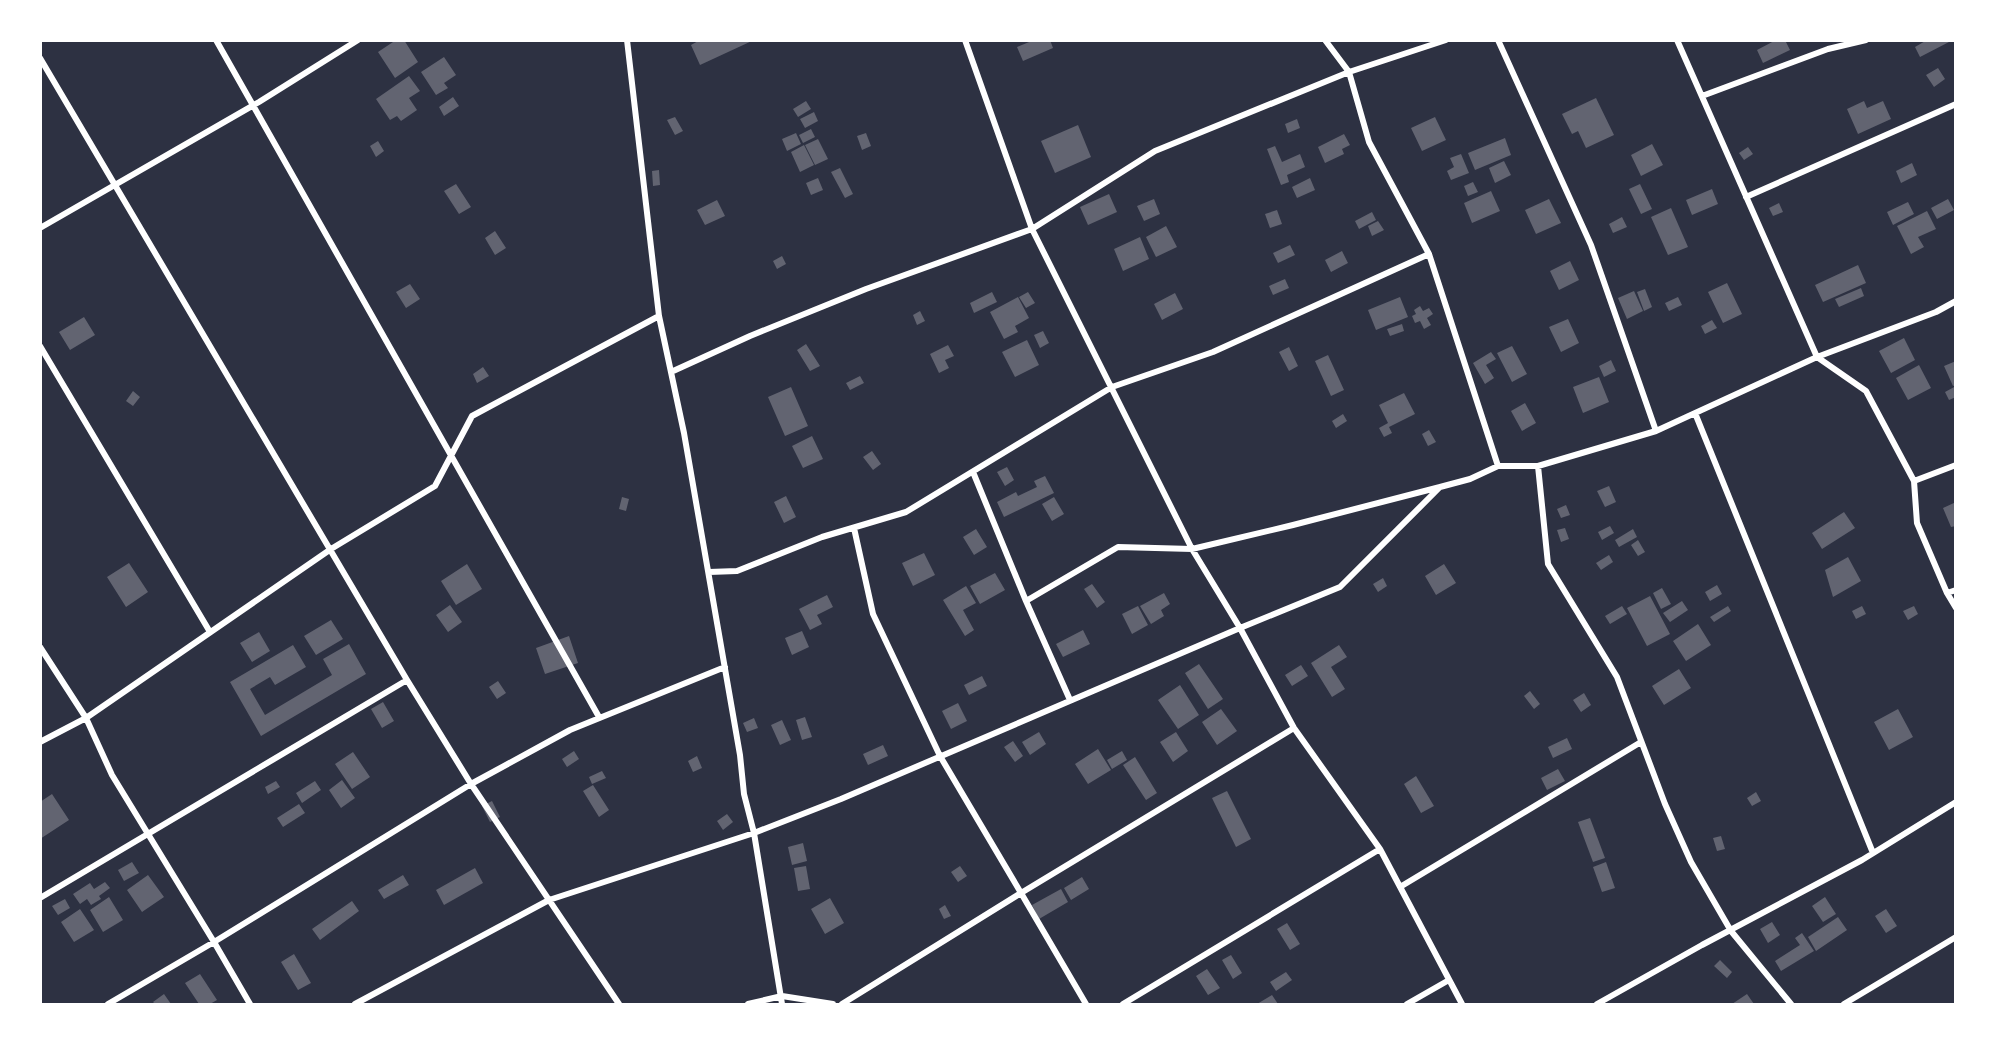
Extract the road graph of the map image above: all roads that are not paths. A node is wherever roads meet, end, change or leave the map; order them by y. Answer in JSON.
{"nodes":[{"id":1,"x":216,"y":40,"type":"edge"},
{"id":2,"x":358,"y":40,"type":"edge"},
{"id":3,"x":627,"y":40,"type":"edge"},
{"id":4,"x":965,"y":40,"type":"edge"},
{"id":5,"x":1325,"y":40,"type":"edge"},
{"id":6,"x":1446,"y":40,"type":"edge"},
{"id":7,"x":1498,"y":40,"type":"edge"},
{"id":8,"x":1677,"y":40,"type":"edge"},
{"id":9,"x":1866,"y":40,"type":"edge"},
{"id":10,"x":40,"y":58,"type":"edge"},
{"id":11,"x":1349,"y":72,"type":"junction"},
{"id":12,"x":1702,"y":96,"type":"junction"},
{"id":13,"x":1956,"y":104,"type":"edge"},
{"id":14,"x":253,"y":105,"type":"junction"},
{"id":15,"x":115,"y":185,"type":"junction"},
{"id":16,"x":1746,"y":197,"type":"junction"},
{"id":17,"x":40,"y":228,"type":"edge"},
{"id":18,"x":1032,"y":229,"type":"junction"},
{"id":19,"x":1429,"y":254,"type":"junction"},
{"id":20,"x":1956,"y":301,"type":"edge"},
{"id":21,"x":659,"y":316,"type":"junction"},
{"id":22,"x":40,"y":346,"type":"edge"},
{"id":23,"x":1817,"y":357,"type":"junction"},
{"id":24,"x":671,"y":372,"type":"junction"},
{"id":25,"x":1112,"y":387,"type":"junction"},
{"id":26,"x":1695,"y":413,"type":"junction"},
{"id":27,"x":1656,"y":431,"type":"junction"},
{"id":28,"x":452,"y":454,"type":"junction"},
{"id":29,"x":1956,"y":465,"type":"edge"},
{"id":30,"x":1498,"y":466,"type":"junction"},
{"id":31,"x":1538,"y":466,"type":"junction"},
{"id":32,"x":973,"y":472,"type":"junction"},
{"id":33,"x":1914,"y":481,"type":"junction"},
{"id":34,"x":1440,"y":487,"type":"junction"},
{"id":35,"x":854,"y":528,"type":"junction"},
{"id":36,"x":331,"y":549,"type":"junction"},
{"id":37,"x":1192,"y":549,"type":"junction"},
{"id":38,"x":709,"y":572,"type":"junction"},
{"id":39,"x":1956,"y":590,"type":"edge"},
{"id":40,"x":1947,"y":593,"type":"junction"},
{"id":41,"x":1026,"y":601,"type":"junction"},
{"id":42,"x":1956,"y":608,"type":"edge"},
{"id":43,"x":1240,"y":628,"type":"junction"},
{"id":44,"x":210,"y":632,"type":"junction"},
{"id":45,"x":40,"y":647,"type":"edge"},
{"id":46,"x":725,"y":667,"type":"junction"},
{"id":47,"x":407,"y":680,"type":"junction"},
{"id":48,"x":1070,"y":700,"type":"junction"},
{"id":49,"x":599,"y":717,"type":"junction"},
{"id":50,"x":86,"y":718,"type":"junction"},
{"id":51,"x":1294,"y":728,"type":"junction"},
{"id":52,"x":40,"y":742,"type":"edge"},
{"id":53,"x":1641,"y":742,"type":"junction"},
{"id":54,"x":940,"y":756,"type":"junction"},
{"id":55,"x":471,"y":784,"type":"junction"},
{"id":56,"x":1956,"y":801,"type":"edge"},
{"id":57,"x":754,"y":832,"type":"junction"},
{"id":58,"x":148,"y":835,"type":"junction"},
{"id":59,"x":1380,"y":849,"type":"junction"},
{"id":60,"x":1873,"y":853,"type":"junction"},
{"id":61,"x":1400,"y":887,"type":"junction"},
{"id":62,"x":1021,"y":893,"type":"junction"},
{"id":63,"x":40,"y":898,"type":"edge"},
{"id":64,"x":549,"y":900,"type":"junction"},
{"id":65,"x":1731,"y":932,"type":"junction"},
{"id":66,"x":1956,"y":938,"type":"edge"},
{"id":67,"x":214,"y":942,"type":"junction"},
{"id":68,"x":1449,"y":980,"type":"junction"},
{"id":69,"x":782,"y":996,"type":"junction"},
{"id":70,"x":108,"y":1005,"type":"edge"},
{"id":71,"x":250,"y":1005,"type":"edge"},
{"id":72,"x":355,"y":1005,"type":"edge"},
{"id":73,"x":619,"y":1005,"type":"edge"},
{"id":74,"x":748,"y":1005,"type":"edge"},
{"id":75,"x":782,"y":1005,"type":"edge"},
{"id":76,"x":833,"y":1005,"type":"edge"},
{"id":77,"x":842,"y":1005,"type":"edge"},
{"id":78,"x":1086,"y":1005,"type":"edge"},
{"id":79,"x":1124,"y":1005,"type":"edge"},
{"id":80,"x":1407,"y":1005,"type":"edge"},
{"id":81,"x":1462,"y":1005,"type":"edge"},
{"id":82,"x":1597,"y":1005,"type":"edge"},
{"id":83,"x":1791,"y":1005,"type":"edge"},
{"id":84,"x":1844,"y":1005,"type":"edge"}],
"edges":[{"from":1,"to":14,"type":"street"},
{"from":2,"to":14,"type":"street"},
{"from":3,"to":21,"type":"street"},
{"from":4,"to":18,"type":"street"},
{"from":5,"to":11,"type":"street"},
{"from":6,"to":11,"type":"street"},
{"from":7,"to":27,"type":"street"},
{"from":8,"to":12,"type":"street"},
{"from":9,"to":12,"type":"street"},
{"from":10,"to":15,"type":"street"},
{"from":11,"to":18,"type":"street"},
{"from":11,"to":19,"type":"street"},
{"from":12,"to":16,"type":"street"},
{"from":13,"to":16,"type":"street"},
{"from":14,"to":15,"type":"street"},
{"from":14,"to":28,"type":"street"},
{"from":15,"to":17,"type":"street"},
{"from":15,"to":36,"type":"street"},
{"from":16,"to":23,"type":"street"},
{"from":18,"to":24,"type":"street"},
{"from":18,"to":25,"type":"street"},
{"from":19,"to":25,"type":"street"},
{"from":19,"to":30,"type":"street"},
{"from":20,"to":23,"type":"street"},
{"from":21,"to":24,"type":"street"},
{"from":21,"to":28,"type":"street"},
{"from":22,"to":44,"type":"street"},
{"from":23,"to":26,"type":"street"},
{"from":23,"to":33,"type":"street"},
{"from":24,"to":38,"type":"street"},
{"from":25,"to":32,"type":"street"},
{"from":25,"to":37,"type":"street"},
{"from":26,"to":27,"type":"street"},
{"from":26,"to":60,"type":"street"},
{"from":27,"to":31,"type":"street"},
{"from":28,"to":36,"type":"street"},
{"from":28,"to":49,"type":"street"},
{"from":29,"to":33,"type":"street"},
{"from":30,"to":31,"type":"street"},
{"from":30,"to":34,"type":"street"},
{"from":31,"to":53,"type":"street"},
{"from":32,"to":35,"type":"street"},
{"from":32,"to":41,"type":"street"},
{"from":33,"to":40,"type":"street"},
{"from":34,"to":37,"type":"street"},
{"from":34,"to":43,"type":"street"},
{"from":35,"to":38,"type":"street"},
{"from":35,"to":54,"type":"street"},
{"from":36,"to":44,"type":"street"},
{"from":36,"to":47,"type":"street"},
{"from":37,"to":41,"type":"street"},
{"from":37,"to":43,"type":"street"},
{"from":38,"to":46,"type":"street"},
{"from":39,"to":40,"type":"street"},
{"from":40,"to":42,"type":"street"},
{"from":41,"to":48,"type":"street"},
{"from":43,"to":48,"type":"street"},
{"from":43,"to":51,"type":"street"},
{"from":44,"to":50,"type":"street"},
{"from":45,"to":50,"type":"street"},
{"from":46,"to":49,"type":"street"},
{"from":46,"to":57,"type":"street"},
{"from":47,"to":55,"type":"street"},
{"from":47,"to":58,"type":"street"},
{"from":48,"to":54,"type":"street"},
{"from":49,"to":55,"type":"street"},
{"from":50,"to":52,"type":"street"},
{"from":50,"to":58,"type":"street"},
{"from":51,"to":59,"type":"street"},
{"from":51,"to":62,"type":"street"},
{"from":53,"to":61,"type":"street"},
{"from":53,"to":65,"type":"street"},
{"from":54,"to":57,"type":"street"},
{"from":54,"to":62,"type":"street"},
{"from":55,"to":64,"type":"street"},
{"from":55,"to":67,"type":"street"},
{"from":56,"to":60,"type":"street"},
{"from":57,"to":64,"type":"street"},
{"from":57,"to":69,"type":"street"},
{"from":58,"to":63,"type":"street"},
{"from":58,"to":67,"type":"street"},
{"from":59,"to":61,"type":"street"},
{"from":59,"to":79,"type":"street"},
{"from":60,"to":65,"type":"street"},
{"from":61,"to":68,"type":"street"},
{"from":62,"to":77,"type":"street"},
{"from":62,"to":78,"type":"street"},
{"from":64,"to":72,"type":"street"},
{"from":64,"to":73,"type":"street"},
{"from":65,"to":82,"type":"street"},
{"from":65,"to":83,"type":"street"},
{"from":66,"to":84,"type":"street"},
{"from":67,"to":70,"type":"street"},
{"from":67,"to":71,"type":"street"},
{"from":68,"to":80,"type":"street"},
{"from":68,"to":81,"type":"street"},
{"from":69,"to":74,"type":"street"},
{"from":69,"to":75,"type":"street"},
{"from":69,"to":76,"type":"street"}]}
